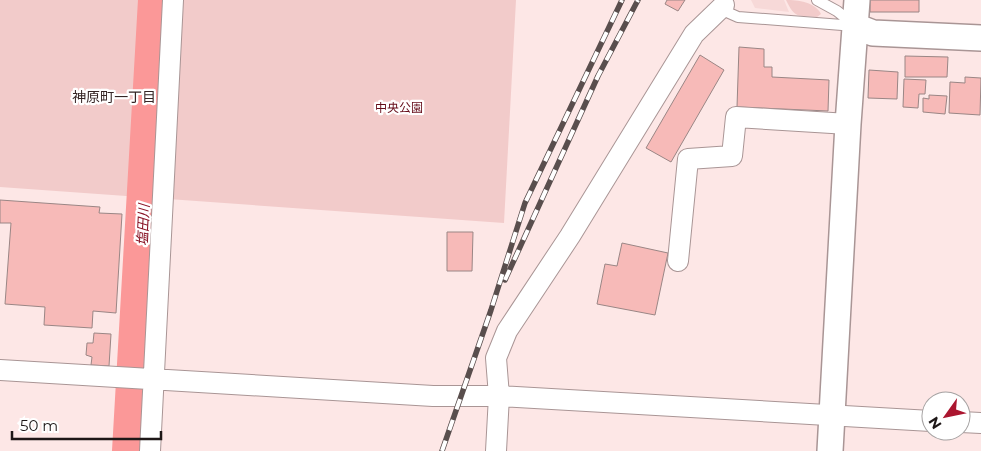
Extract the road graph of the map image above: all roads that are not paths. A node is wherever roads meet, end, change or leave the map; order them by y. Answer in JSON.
{"nodes":[{"id":1,"x":173,"y":0,"type":"edge"},
{"id":2,"x":817,"y":0,"type":"edge"},
{"id":3,"x":857,"y":0,"type":"edge"},
{"id":4,"x":724,"y":3,"type":"edge"},
{"id":5,"x":855,"y":26,"type":"junction"},
{"id":6,"x":981,"y":38,"type":"edge"},
{"id":7,"x":848,"y":124,"type":"junction"},
{"id":8,"x":678,"y":261,"type":"dead end"},
{"id":9,"x":0,"y":370,"type":"edge"},
{"id":10,"x":149,"y":379,"type":"junction"},
{"id":11,"x":499,"y":396,"type":"junction"},
{"id":12,"x":832,"y":416,"type":"junction"},
{"id":13,"x":921,"y":420,"type":"edge"},
{"id":14,"x":150,"y":451,"type":"edge"},
{"id":15,"x":496,"y":451,"type":"edge"},
{"id":16,"x":830,"y":451,"type":"edge"}],
"edges":[{"from":1,"to":10,"type":"street"},
{"from":2,"to":5,"type":"lane"},
{"from":3,"to":5,"type":"street"},
{"from":4,"to":5,"type":"lane"},
{"from":4,"to":11,"type":"street"},
{"from":5,"to":6,"type":"street"},
{"from":5,"to":7,"type":"street"},
{"from":7,"to":8,"type":"street"},
{"from":7,"to":12,"type":"street"},
{"from":9,"to":10,"type":"street"},
{"from":10,"to":11,"type":"street"},
{"from":10,"to":14,"type":"street"},
{"from":11,"to":12,"type":"street"},
{"from":11,"to":15,"type":"street"},
{"from":12,"to":13,"type":"street"},
{"from":12,"to":16,"type":"street"}]}
